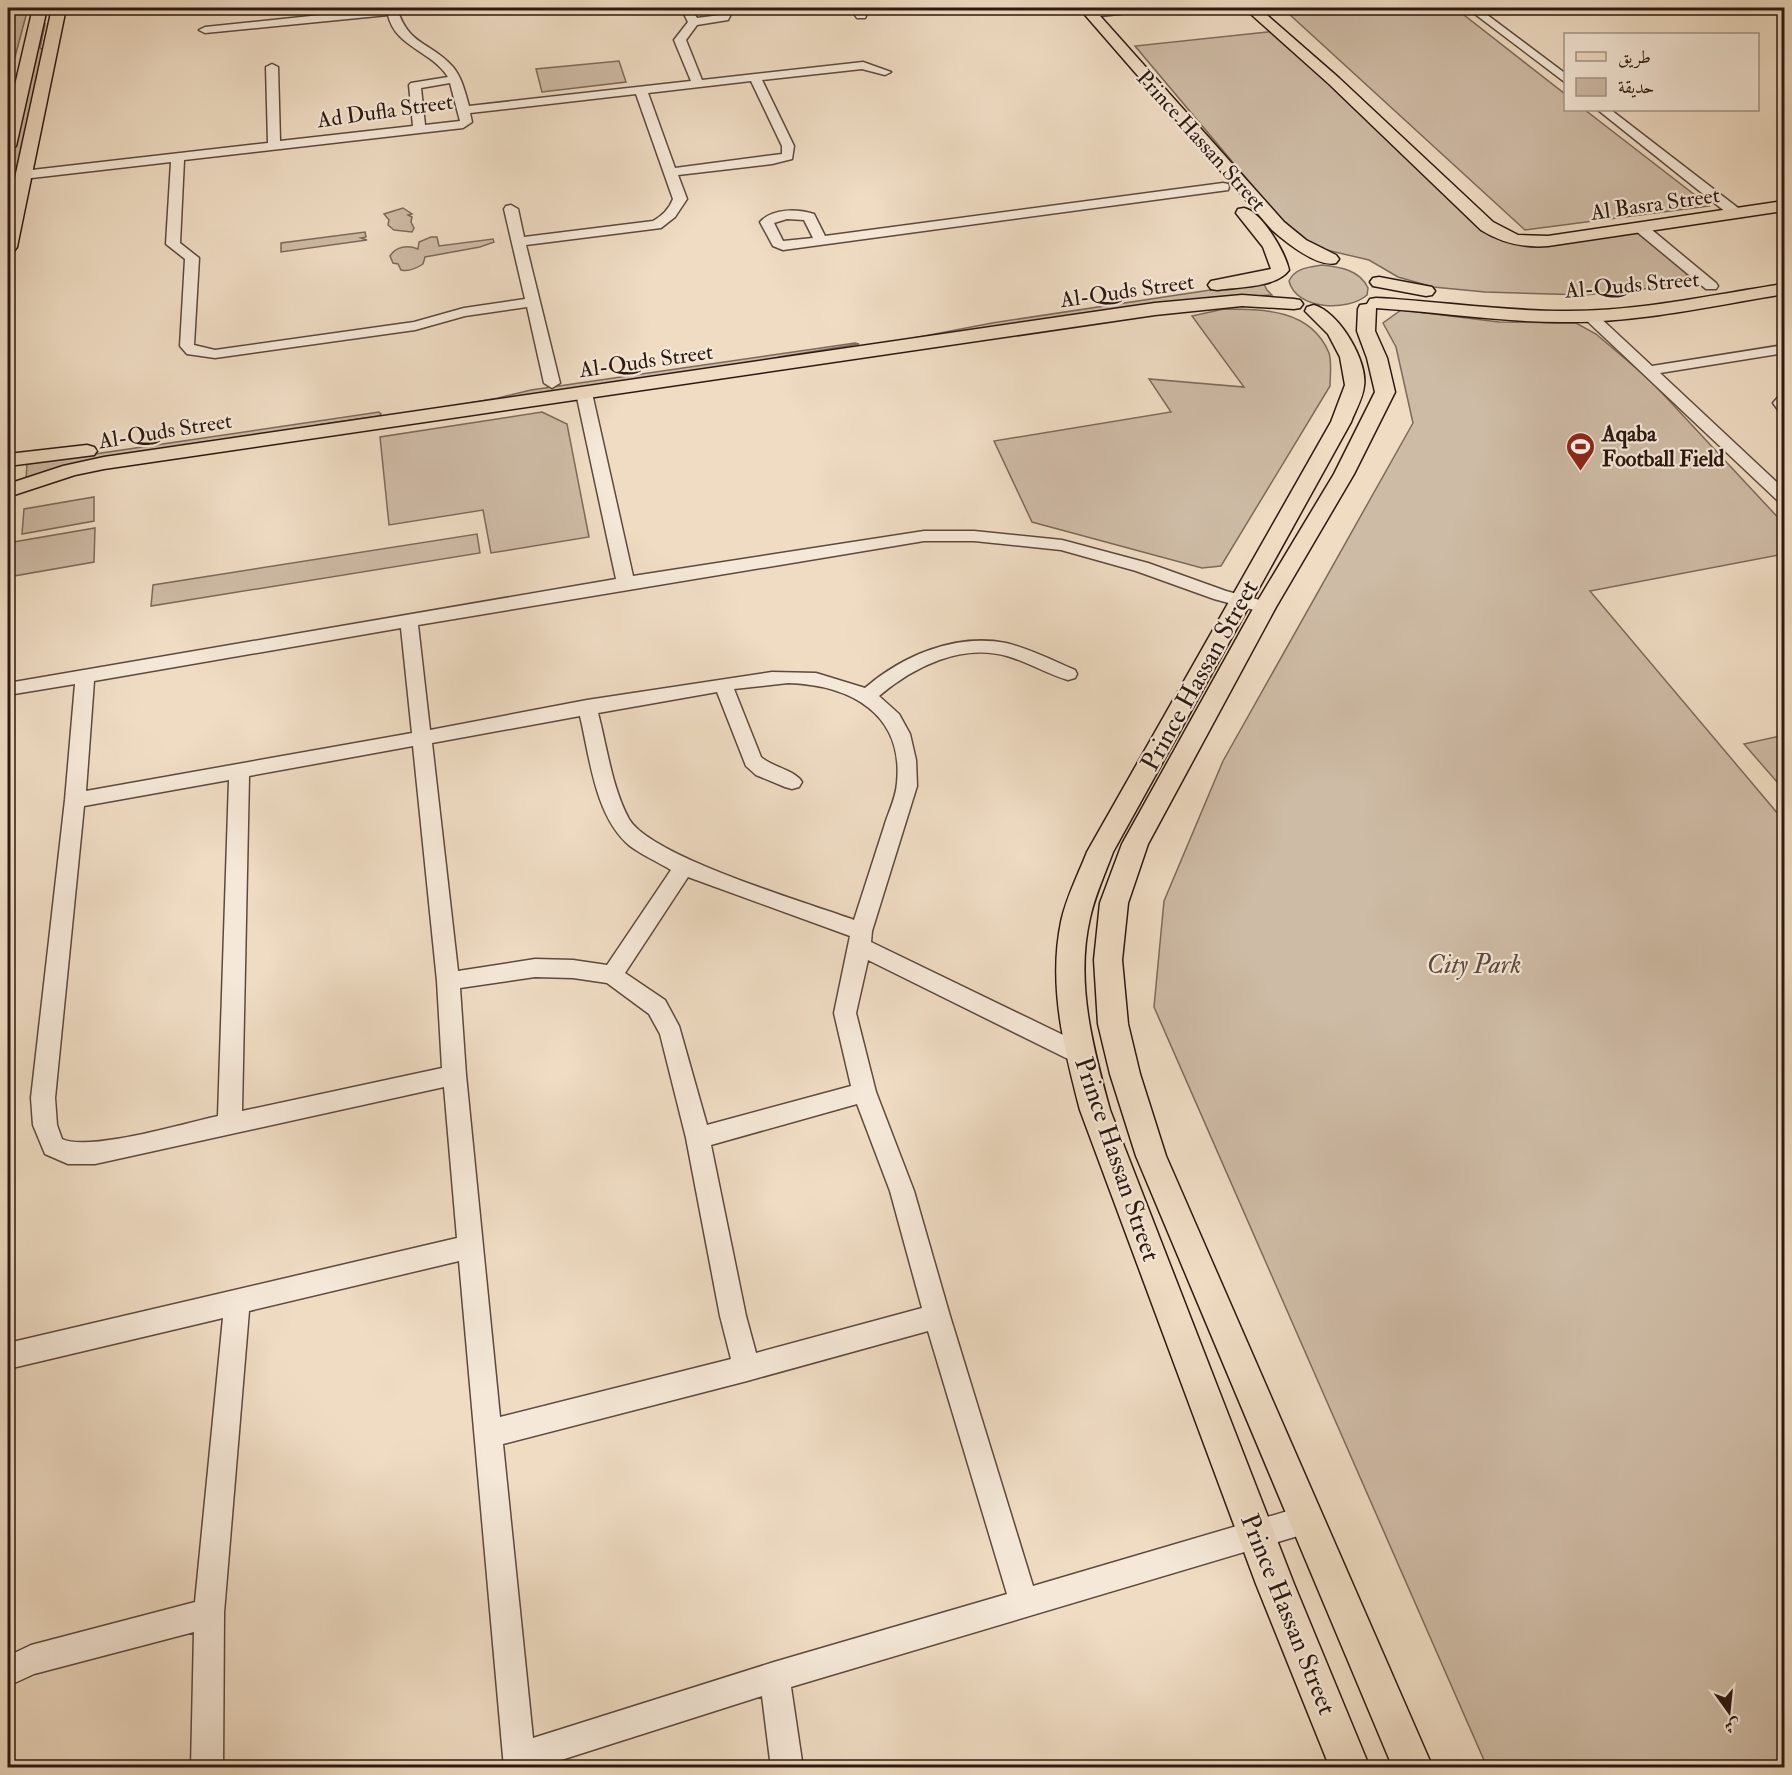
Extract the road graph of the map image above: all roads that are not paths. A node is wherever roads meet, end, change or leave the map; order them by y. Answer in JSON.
{"nodes":[{"id":1,"x":40,"y":8,"type":"edge"},
{"id":2,"x":686,"y":8,"type":"edge"},
{"id":3,"x":725,"y":8,"type":"edge"},
{"id":4,"x":1068,"y":8,"type":"edge"},
{"id":5,"x":1147,"y":8,"type":"edge"},
{"id":6,"x":1251,"y":8,"type":"edge"},
{"id":7,"x":1472,"y":8,"type":"edge"},
{"id":8,"x":392,"y":9,"type":"edge"},
{"id":9,"x":1089,"y":11,"type":"edge"},
{"id":10,"x":1271,"y":12,"type":"edge"},
{"id":11,"x":57,"y":14,"type":"edge"},
{"id":12,"x":694,"y":22,"type":"junction"},
{"id":13,"x":36,"y":23,"type":"junction"},
{"id":14,"x":205,"y":30,"type":"dead end"},
{"id":15,"x":1134,"y":64,"type":"junction"},
{"id":16,"x":1117,"y":66,"type":"junction"},
{"id":17,"x":272,"y":67,"type":"dead end"},
{"id":18,"x":885,"y":72,"type":"dead end"},
{"id":19,"x":755,"y":78,"type":"junction"},
{"id":20,"x":1564,"y":78,"type":"edge"},
{"id":21,"x":455,"y":79,"type":"junction"},
{"id":22,"x":1334,"y":81,"type":"junction"},
{"id":23,"x":698,"y":84,"type":"junction"},
{"id":24,"x":641,"y":91,"type":"junction"},
{"id":25,"x":464,"y":110,"type":"junction"},
{"id":26,"x":1605,"y":111,"type":"edge"},
{"id":27,"x":12,"y":112,"type":"edge"},
{"id":28,"x":418,"y":130,"type":"junction"},
{"id":29,"x":8,"y":146,"type":"edge"},
{"id":30,"x":274,"y":146,"type":"junction"},
{"id":31,"x":178,"y":157,"type":"junction"},
{"id":32,"x":670,"y":172,"type":"junction"},
{"id":33,"x":23,"y":175,"type":"junction"},
{"id":34,"x":1223,"y":187,"type":"junction"},
{"id":35,"x":1785,"y":206,"type":"edge"},
{"id":36,"x":511,"y":209,"type":"dead end"},
{"id":37,"x":1737,"y":214,"type":"junction"},
{"id":38,"x":1641,"y":228,"type":"junction"},
{"id":39,"x":519,"y":242,"type":"junction"},
{"id":40,"x":821,"y":242,"type":"dead end"},
{"id":41,"x":8,"y":247,"type":"edge"},
{"id":42,"x":1330,"y":259,"type":"junction"},
{"id":43,"x":1279,"y":271,"type":"junction"},
{"id":44,"x":1785,"y":274,"type":"edge"},
{"id":45,"x":1379,"y":282,"type":"junction"},
{"id":46,"x":1711,"y":286,"type":"junction"},
{"id":47,"x":1785,"y":289,"type":"edge"},
{"id":48,"x":533,"y":302,"type":"junction"},
{"id":49,"x":1371,"y":306,"type":"junction"},
{"id":50,"x":1304,"y":308,"type":"junction"},
{"id":51,"x":1590,"y":316,"type":"junction"},
{"id":52,"x":879,"y":343,"type":"junction"},
{"id":53,"x":1785,"y":349,"type":"edge"},
{"id":54,"x":1648,"y":371,"type":"junction"},
{"id":55,"x":552,"y":383,"type":"junction"},
{"id":56,"x":584,"y":393,"type":"junction"},
{"id":57,"x":1785,"y":399,"type":"edge"},
{"id":58,"x":1785,"y":408,"type":"edge"},
{"id":59,"x":417,"y":410,"type":"junction"},
{"id":60,"x":384,"y":415,"type":"junction"},
{"id":61,"x":8,"y":460,"type":"edge"},
{"id":62,"x":8,"y":471,"type":"edge"},
{"id":63,"x":8,"y":483,"type":"edge"},
{"id":64,"x":8,"y":491,"type":"edge"},
{"id":65,"x":1785,"y":497,"type":"edge"},
{"id":66,"x":626,"y":583,"type":"junction"},
{"id":67,"x":1252,"y":604,"type":"junction"},
{"id":68,"x":409,"y":620,"type":"junction"},
{"id":69,"x":1068,"y":674,"type":"dead end"},
{"id":70,"x":85,"y":676,"type":"junction"},
{"id":71,"x":723,"y":684,"type":"junction"},
{"id":72,"x":8,"y":689,"type":"edge"},
{"id":73,"x":866,"y":697,"type":"junction"},
{"id":74,"x":587,"y":707,"type":"junction"},
{"id":75,"x":423,"y":736,"type":"junction"},
{"id":76,"x":239,"y":772,"type":"junction"},
{"id":77,"x":792,"y":782,"type":"dead end"},
{"id":78,"x":75,"y":800,"type":"junction"},
{"id":79,"x":684,"y":867,"type":"junction"},
{"id":80,"x":860,"y":939,"type":"junction"},
{"id":81,"x":612,"y":975,"type":"junction"},
{"id":82,"x":448,"y":981,"type":"junction"},
{"id":83,"x":1080,"y":1054,"type":"junction"},
{"id":84,"x":454,"y":1075,"type":"junction"},
{"id":85,"x":864,"y":1092,"type":"junction"},
{"id":86,"x":230,"y":1123,"type":"junction"},
{"id":87,"x":698,"y":1138,"type":"junction"},
{"id":88,"x":470,"y":1247,"type":"junction"},
{"id":89,"x":237,"y":1301,"type":"junction"},
{"id":90,"x":937,"y":1316,"type":"junction"},
{"id":91,"x":8,"y":1356,"type":"edge"},
{"id":92,"x":747,"y":1368,"type":"junction"},
{"id":93,"x":487,"y":1434,"type":"junction"},
{"id":94,"x":1308,"y":1519,"type":"junction"},
{"id":95,"x":1257,"y":1533,"type":"junction"},
{"id":96,"x":1024,"y":1603,"type":"junction"},
{"id":97,"x":209,"y":1613,"type":"junction"},
{"id":98,"x":8,"y":1671,"type":"edge"},
{"id":99,"x":774,"y":1677,"type":"junction"},
{"id":100,"x":520,"y":1762,"type":"edge"},
{"id":101,"x":207,"y":1767,"type":"edge"},
{"id":102,"x":787,"y":1767,"type":"edge"},
{"id":103,"x":1350,"y":1767,"type":"edge"},
{"id":104,"x":1413,"y":1767,"type":"edge"}],
"edges":[{"from":1,"to":13,"type":"main road"},
{"from":2,"to":12,"type":"street"},
{"from":3,"to":12,"type":"street"},
{"from":4,"to":16,"type":"main road","name":"Prince Hassan Street"},
{"from":5,"to":9,"type":"street"},
{"from":6,"to":22,"type":"main road"},
{"from":7,"to":20,"type":"street"},
{"from":8,"to":14,"type":"street"},
{"from":8,"to":21,"type":"street"},
{"from":9,"to":15,"type":"main road","name":"Prince Hassan Street"},
{"from":10,"to":22,"type":"main road"},
{"from":11,"to":13,"type":"main road"},
{"from":11,"to":33,"type":"main road"},
{"from":12,"to":23,"type":"street"},
{"from":13,"to":27,"type":"main road"},
{"from":15,"to":16,"type":"main road"},
{"from":15,"to":42,"type":"main road","name":"Prince Hassan Street"},
{"from":16,"to":34,"type":"main road","name":"Prince Hassan Street"},
{"from":17,"to":30,"type":"street"},
{"from":18,"to":19,"type":"street","name":"Ad Dufla Street"},
{"from":19,"to":23,"type":"street","name":"Ad Dufla Street"},
{"from":19,"to":32,"type":"street"},
{"from":21,"to":25,"type":"street"},
{"from":21,"to":28,"type":"street"},
{"from":22,"to":38,"type":"main road","name":"Al Basra Street"},
{"from":23,"to":24,"type":"street","name":"Ad Dufla Street"},
{"from":24,"to":25,"type":"street","name":"Ad Dufla Street"},
{"from":24,"to":32,"type":"street"},
{"from":25,"to":28,"type":"street","name":"Ad Dufla Street"},
{"from":26,"to":37,"type":"street"},
{"from":27,"to":29,"type":"main road"},
{"from":28,"to":30,"type":"street","name":"Ad Dufla Street"},
{"from":30,"to":31,"type":"street","name":"Ad Dufla Street"},
{"from":31,"to":33,"type":"street","name":"Ad Dufla Street"},
{"from":31,"to":48,"type":"street"},
{"from":32,"to":39,"type":"street"},
{"from":33,"to":41,"type":"main road"},
{"from":34,"to":40,"type":"street"},
{"from":34,"to":43,"type":"main road","name":"Prince Hassan Street"},
{"from":35,"to":37,"type":"main road","name":"Al Basra Street"},
{"from":36,"to":39,"type":"street"},
{"from":37,"to":38,"type":"main road","name":"Al Basra Street"},
{"from":38,"to":46,"type":"street"},
{"from":39,"to":48,"type":"street"},
{"from":42,"to":43,"type":"main road","name":"Al-Quds Street"},
{"from":42,"to":45,"type":"main road"},
{"from":43,"to":50,"type":"main road","name":"Prince Hassan Street"},
{"from":43,"to":52,"type":"main road","name":"Al-Quds Street"},
{"from":44,"to":46,"type":"main road","name":"Al-Quds Street"},
{"from":45,"to":46,"type":"main road","name":"Al-Quds Street"},
{"from":45,"to":49,"type":"main road","name":"Prince Hassan Street"},
{"from":47,"to":51,"type":"main road","name":"Al-Quds Street"},
{"from":48,"to":55,"type":"street"},
{"from":49,"to":50,"type":"main road","name":"Al-Quds Street"},
{"from":49,"to":51,"type":"main road","name":"Al-Quds Street"},
{"from":49,"to":67,"type":"main road","name":"Prince Hassan Street"},
{"from":50,"to":52,"type":"main road","name":"Al-Quds Street"},
{"from":50,"to":67,"type":"main road","name":"Prince Hassan Street"},
{"from":51,"to":54,"type":"street"},
{"from":52,"to":55,"type":"main road","name":"Al-Quds Street"},
{"from":52,"to":56,"type":"main road","name":"Al-Quds Street"},
{"from":53,"to":54,"type":"street"},
{"from":54,"to":65,"type":"street"},
{"from":55,"to":59,"type":"main road","name":"Al-Quds Street"},
{"from":56,"to":59,"type":"main road","name":"Al-Quds Street"},
{"from":56,"to":66,"type":"street"},
{"from":57,"to":58,"type":"street"},
{"from":59,"to":60,"type":"main road","name":"Al-Quds Street"},
{"from":60,"to":61,"type":"main road","name":"Al-Quds Street"},
{"from":60,"to":64,"type":"main road","name":"Al-Quds Street"},
{"from":62,"to":63,"type":"main road"},
{"from":66,"to":67,"type":"street"},
{"from":66,"to":68,"type":"street"},
{"from":67,"to":83,"type":"main road","name":"Prince Hassan Street"},
{"from":67,"to":94,"type":"main road","name":"Prince Hassan Street"},
{"from":68,"to":70,"type":"street"},
{"from":68,"to":75,"type":"street"},
{"from":69,"to":73,"type":"street"},
{"from":70,"to":72,"type":"street"},
{"from":70,"to":78,"type":"street"},
{"from":71,"to":73,"type":"street"},
{"from":71,"to":74,"type":"street"},
{"from":71,"to":77,"type":"street"},
{"from":73,"to":80,"type":"street"},
{"from":74,"to":75,"type":"street"},
{"from":74,"to":79,"type":"street"},
{"from":75,"to":76,"type":"street"},
{"from":75,"to":82,"type":"street"},
{"from":76,"to":78,"type":"street"},
{"from":76,"to":86,"type":"street"},
{"from":78,"to":86,"type":"street"},
{"from":79,"to":80,"type":"street"},
{"from":79,"to":81,"type":"street"},
{"from":80,"to":83,"type":"street"},
{"from":80,"to":85,"type":"street"},
{"from":81,"to":82,"type":"street"},
{"from":81,"to":87,"type":"street"},
{"from":82,"to":84,"type":"street"},
{"from":83,"to":95,"type":"main road","name":"Prince Hassan Street"},
{"from":84,"to":86,"type":"street"},
{"from":84,"to":88,"type":"street"},
{"from":85,"to":87,"type":"street"},
{"from":85,"to":90,"type":"street"},
{"from":87,"to":92,"type":"street"},
{"from":88,"to":89,"type":"street"},
{"from":88,"to":93,"type":"street"},
{"from":89,"to":91,"type":"street"},
{"from":89,"to":97,"type":"street"},
{"from":90,"to":92,"type":"street"},
{"from":90,"to":96,"type":"street"},
{"from":92,"to":93,"type":"street"},
{"from":93,"to":100,"type":"street"},
{"from":94,"to":95,"type":"street"},
{"from":94,"to":104,"type":"main road","name":"Prince Hassan Street"},
{"from":95,"to":96,"type":"street"},
{"from":95,"to":103,"type":"main road","name":"Prince Hassan Street"},
{"from":96,"to":99,"type":"street"},
{"from":97,"to":98,"type":"street"},
{"from":97,"to":101,"type":"street"},
{"from":99,"to":100,"type":"street"},
{"from":99,"to":102,"type":"street"}]}
